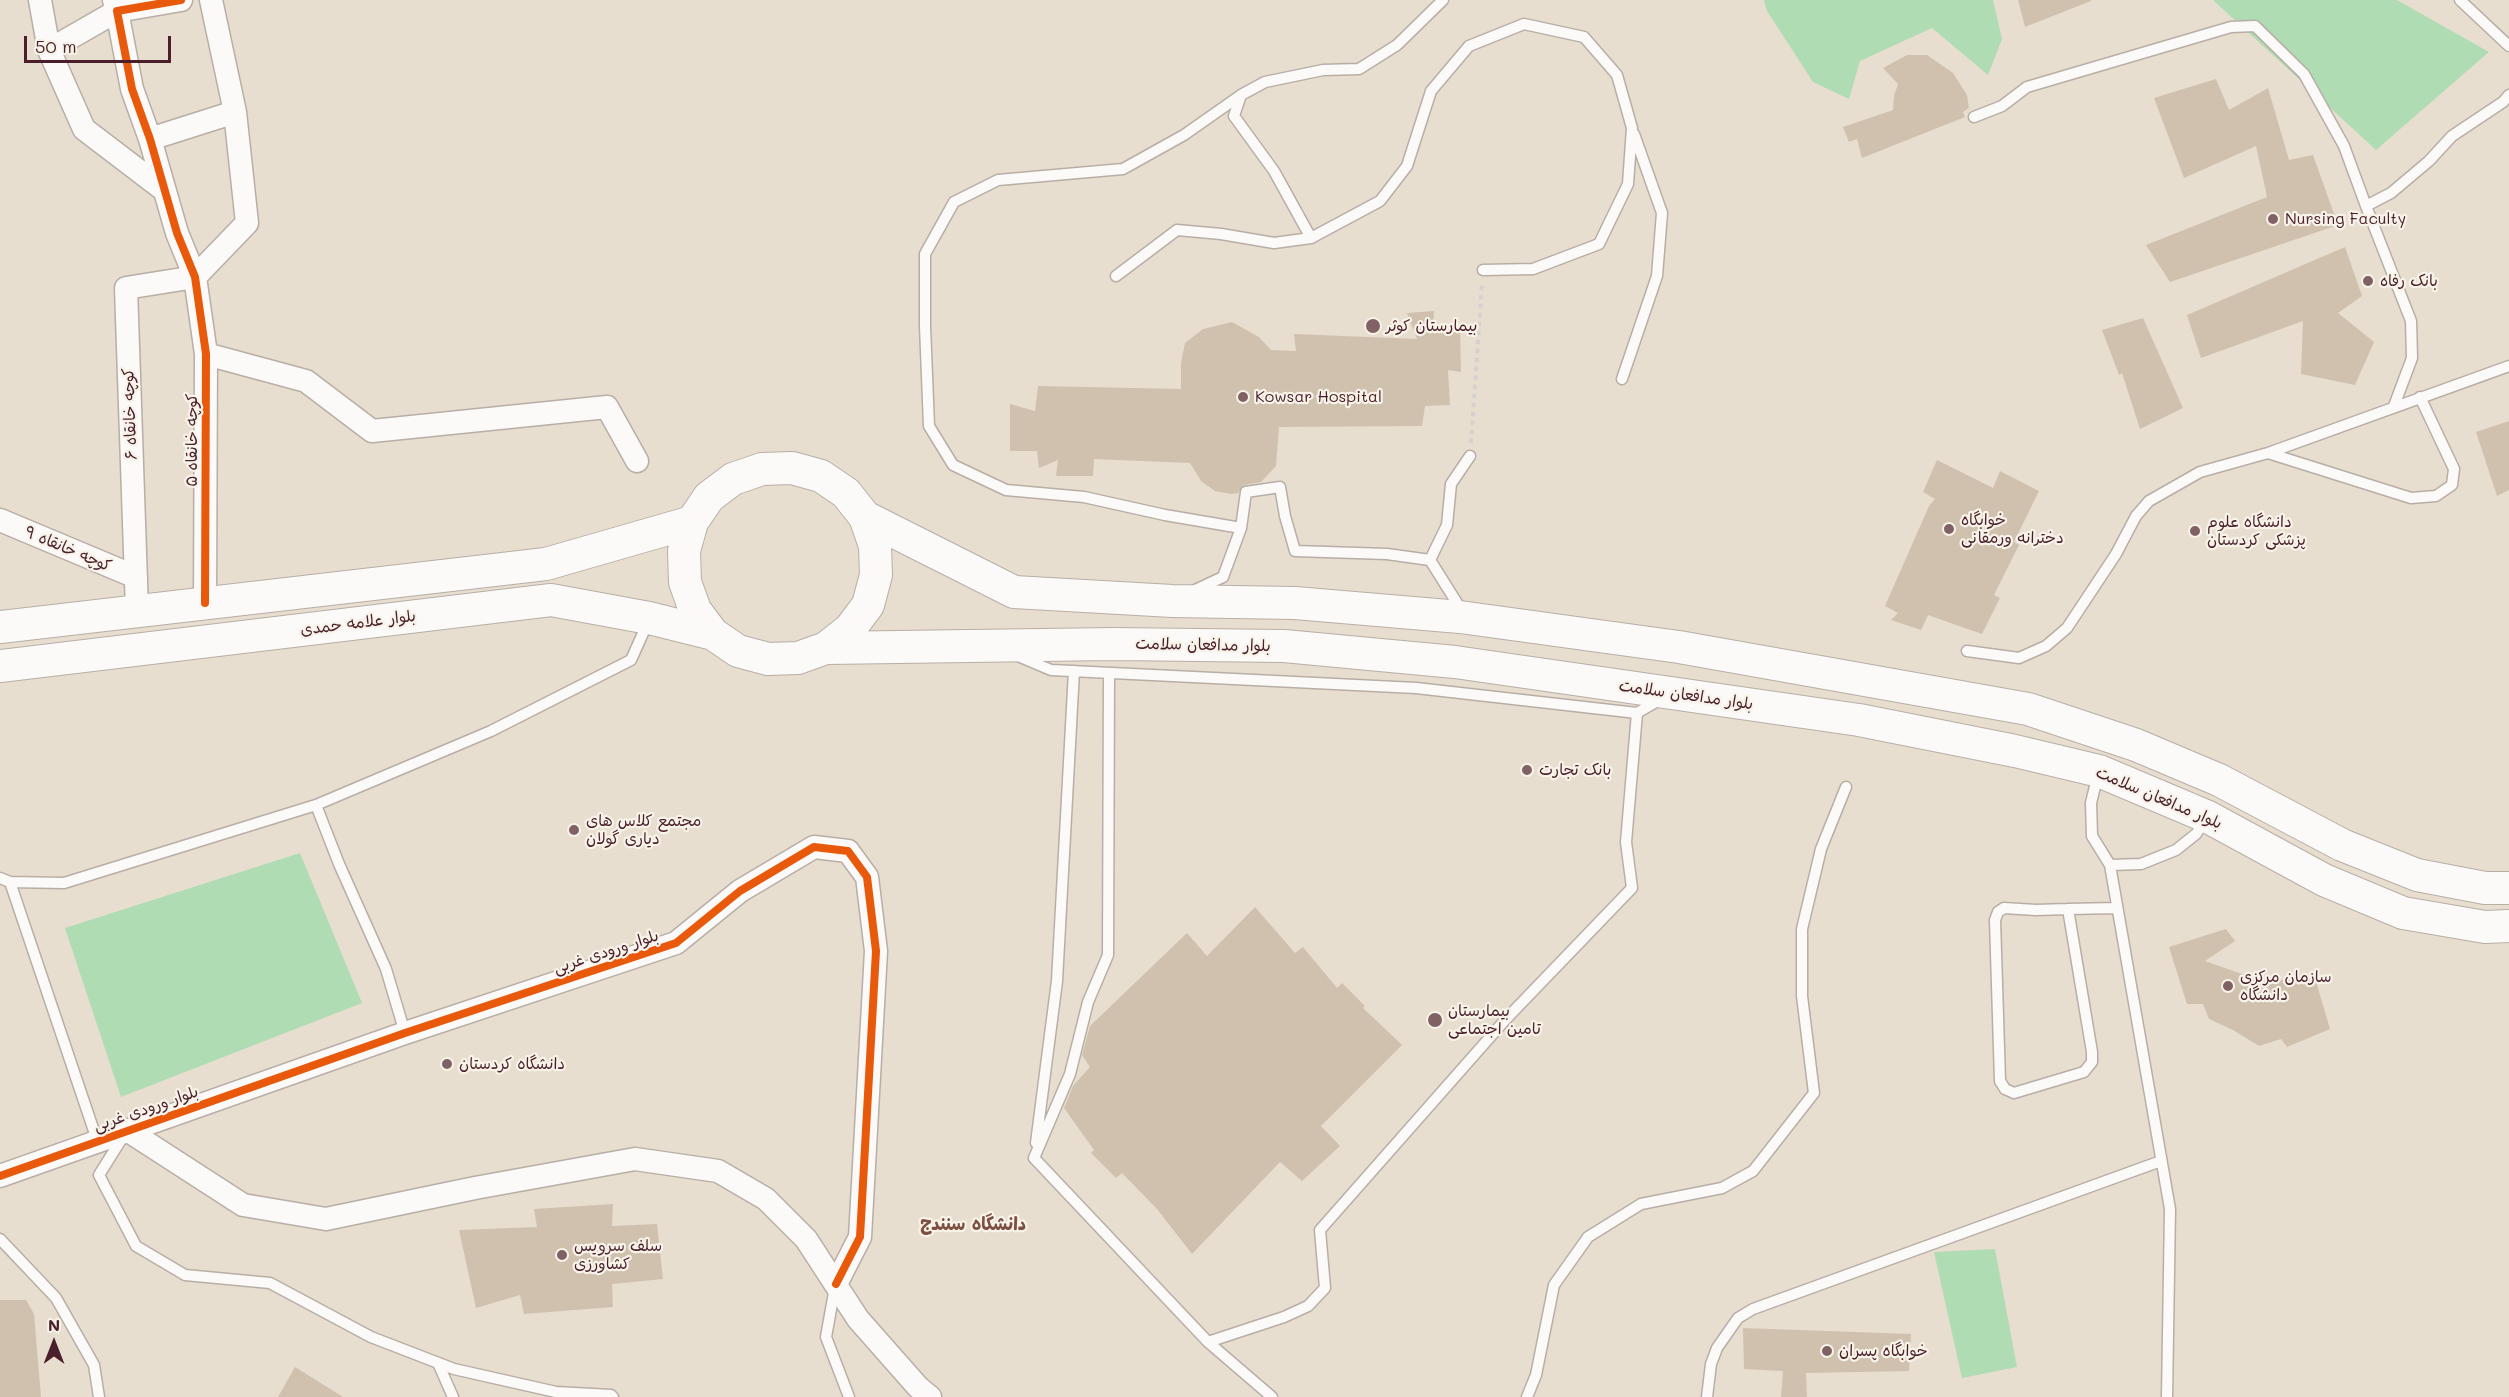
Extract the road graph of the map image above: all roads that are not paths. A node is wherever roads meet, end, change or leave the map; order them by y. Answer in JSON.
{"nodes":[{"id":1,"x":40,"y":0,"type":"edge"},
{"id":2,"x":181,"y":0,"type":"edge"},
{"id":3,"x":212,"y":0,"type":"edge"},
{"id":4,"x":1443,"y":0,"type":"edge"},
{"id":5,"x":2460,"y":0,"type":"edge"},
{"id":6,"x":115,"y":6,"type":"edge"},
{"id":7,"x":2509,"y":46,"type":"edge"},
{"id":8,"x":49,"y":50,"type":"junction"},
{"id":9,"x":1241,"y":95,"type":"junction"},
{"id":10,"x":2509,"y":95,"type":"edge"},
{"id":11,"x":235,"y":112,"type":"junction"},
{"id":12,"x":1974,"y":117,"type":"dead end"},
{"id":13,"x":1632,"y":128,"type":"junction"},
{"id":14,"x":150,"y":140,"type":"junction"},
{"id":15,"x":164,"y":190,"type":"junction"},
{"id":16,"x":2366,"y":206,"type":"junction"},
{"id":17,"x":1311,"y":238,"type":"junction"},
{"id":18,"x":1483,"y":270,"type":"road end"},
{"id":19,"x":1116,"y":276,"type":"dead end"},
{"id":20,"x":195,"y":277,"type":"junction"},
{"id":21,"x":206,"y":354,"type":"junction"},
{"id":22,"x":2509,"y":366,"type":"edge"},
{"id":23,"x":1623,"y":379,"type":"dead end"},
{"id":24,"x":2420,"y":397,"type":"junction"},
{"id":25,"x":2394,"y":406,"type":"junction"},
{"id":26,"x":2268,"y":453,"type":"junction"},
{"id":27,"x":1470,"y":456,"type":"road end"},
{"id":28,"x":637,"y":461,"type":"dead end"},
{"id":29,"x":865,"y":517,"type":"junction"},
{"id":30,"x":0,"y":520,"type":"edge"},
{"id":31,"x":692,"y":522,"type":"junction"},
{"id":32,"x":1241,"y":528,"type":"junction"},
{"id":33,"x":1430,"y":560,"type":"junction"},
{"id":34,"x":136,"y":577,"type":"junction"},
{"id":35,"x":1173,"y":601,"type":"junction"},
{"id":36,"x":205,"y":603,"type":"junction"},
{"id":37,"x":137,"y":610,"type":"junction"},
{"id":38,"x":1460,"y":617,"type":"junction"},
{"id":39,"x":649,"y":618,"type":"junction"},
{"id":40,"x":0,"y":627,"type":"edge"},
{"id":41,"x":713,"y":634,"type":"junction"},
{"id":42,"x":996,"y":647,"type":"junction"},
{"id":43,"x":826,"y":648,"type":"junction"},
{"id":44,"x":1967,"y":651,"type":"dead end"},
{"id":45,"x":0,"y":666,"type":"edge"},
{"id":46,"x":1074,"y":671,"type":"junction"},
{"id":47,"x":1109,"y":673,"type":"junction"},
{"id":48,"x":1672,"y":693,"type":"junction"},
{"id":49,"x":1637,"y":713,"type":"junction"},
{"id":50,"x":2099,"y":771,"type":"junction"},
{"id":51,"x":1846,"y":787,"type":"dead end"},
{"id":52,"x":316,"y":805,"type":"junction"},
{"id":53,"x":2208,"y":817,"type":"junction"},
{"id":54,"x":2110,"y":865,"type":"junction"},
{"id":55,"x":5,"y":880,"type":"edge"},
{"id":56,"x":2509,"y":888,"type":"edge"},
{"id":57,"x":2117,"y":908,"type":"junction"},
{"id":58,"x":2068,"y":909,"type":"junction"},
{"id":59,"x":2509,"y":926,"type":"edge"},
{"id":60,"x":405,"y":1033,"type":"junction"},
{"id":61,"x":128,"y":1130,"type":"junction"},
{"id":62,"x":97,"y":1140,"type":"junction"},
{"id":63,"x":1034,"y":1158,"type":"junction"},
{"id":64,"x":2161,"y":1161,"type":"junction"},
{"id":65,"x":0,"y":1176,"type":"edge"},
{"id":66,"x":0,"y":1239,"type":"edge"},
{"id":67,"x":836,"y":1284,"type":"junction"},
{"id":68,"x":1208,"y":1342,"type":"junction"},
{"id":69,"x":438,"y":1363,"type":"junction"},
{"id":70,"x":99,"y":1397,"type":"edge"},
{"id":71,"x":453,"y":1397,"type":"edge"},
{"id":72,"x":613,"y":1397,"type":"edge"},
{"id":73,"x":849,"y":1397,"type":"edge"},
{"id":74,"x":930,"y":1397,"type":"edge"},
{"id":75,"x":1272,"y":1397,"type":"edge"},
{"id":76,"x":1527,"y":1397,"type":"edge"},
{"id":77,"x":1707,"y":1397,"type":"edge"},
{"id":78,"x":2167,"y":1397,"type":"edge"}],
"edges":[{"from":1,"to":8,"type":"street"},
{"from":2,"to":6,"type":"street"},
{"from":3,"to":11,"type":"street"},
{"from":4,"to":9,"type":"lane"},
{"from":5,"to":7,"type":"lane"},
{"from":6,"to":8,"type":"street"},
{"from":6,"to":14,"type":"street","name":"کوچه خانقاه ۵"},
{"from":8,"to":15,"type":"street"},
{"from":9,"to":17,"type":"lane"},
{"from":9,"to":32,"type":"lane"},
{"from":10,"to":16,"type":"lane"},
{"from":11,"to":14,"type":"street"},
{"from":11,"to":20,"type":"street"},
{"from":12,"to":16,"type":"lane"},
{"from":13,"to":17,"type":"lane"},
{"from":13,"to":18,"type":"lane"},
{"from":13,"to":23,"type":"lane"},
{"from":14,"to":15,"type":"street","name":"کوچه خانقاه ۵"},
{"from":15,"to":20,"type":"street","name":"کوچه خانقاه ۵"},
{"from":16,"to":25,"type":"lane"},
{"from":17,"to":19,"type":"lane"},
{"from":20,"to":21,"type":"street","name":"کوچه خانقاه ۵"},
{"from":20,"to":34,"type":"street","name":"کوچه خانقاه ۶"},
{"from":21,"to":28,"type":"street"},
{"from":21,"to":36,"type":"street","name":"کوچه خانقاه ۵"},
{"from":22,"to":24,"type":"lane"},
{"from":24,"to":25,"type":"lane"},
{"from":24,"to":26,"type":"lane"},
{"from":25,"to":26,"type":"lane"},
{"from":26,"to":44,"type":"lane"},
{"from":27,"to":33,"type":"lane"},
{"from":29,"to":31,"type":"main road"},
{"from":29,"to":35,"type":"main road"},
{"from":29,"to":43,"type":"main road"},
{"from":30,"to":34,"type":"street","name":"کوچه خانقاه ۹"},
{"from":31,"to":36,"type":"main road"},
{"from":31,"to":41,"type":"main road"},
{"from":32,"to":33,"type":"lane"},
{"from":32,"to":35,"type":"lane"},
{"from":33,"to":38,"type":"lane"},
{"from":34,"to":37,"type":"street","name":"کوچه خانقاه ۶"},
{"from":35,"to":38,"type":"main road"},
{"from":36,"to":37,"type":"main road"},
{"from":37,"to":40,"type":"main road"},
{"from":38,"to":56,"type":"main road"},
{"from":39,"to":41,"type":"main road","name":"بلوار علامه حمدی"},
{"from":39,"to":45,"type":"main road","name":"بلوار علامه حمدی"},
{"from":39,"to":52,"type":"lane"},
{"from":41,"to":43,"type":"main road"},
{"from":42,"to":43,"type":"main road","name":"بلوار مدافعان سلامت"},
{"from":42,"to":46,"type":"lane"},
{"from":42,"to":48,"type":"main road","name":"بلوار مدافعان سلامت"},
{"from":46,"to":47,"type":"lane"},
{"from":46,"to":63,"type":"lane"},
{"from":47,"to":49,"type":"lane"},
{"from":47,"to":63,"type":"lane"},
{"from":48,"to":49,"type":"lane"},
{"from":48,"to":50,"type":"main road","name":"بلوار مدافعان سلامت"},
{"from":49,"to":68,"type":"lane"},
{"from":50,"to":53,"type":"main road","name":"بلوار مدافعان سلامت"},
{"from":50,"to":54,"type":"lane"},
{"from":51,"to":76,"type":"lane"},
{"from":52,"to":55,"type":"lane"},
{"from":52,"to":60,"type":"lane"},
{"from":53,"to":54,"type":"lane"},
{"from":53,"to":59,"type":"main road","name":"بلوار مدافعان سلامت"},
{"from":54,"to":57,"type":"lane"},
{"from":55,"to":62,"type":"lane"},
{"from":57,"to":58,"type":"lane"},
{"from":57,"to":64,"type":"lane"},
{"from":58,"to":58,"type":"lane"},
{"from":60,"to":61,"type":"street","name":"بلوار ورودی غربی"},
{"from":60,"to":67,"type":"street","name":"بلوار ورودی غربی"},
{"from":61,"to":62,"type":"street","name":"بلوار ورودی غربی"},
{"from":61,"to":67,"type":"street"},
{"from":61,"to":69,"type":"lane"},
{"from":62,"to":65,"type":"street","name":"بلوار ورودی غربی"},
{"from":63,"to":68,"type":"lane"},
{"from":64,"to":77,"type":"lane"},
{"from":64,"to":78,"type":"lane"},
{"from":66,"to":70,"type":"lane"},
{"from":67,"to":73,"type":"lane"},
{"from":67,"to":74,"type":"street"},
{"from":68,"to":75,"type":"lane"},
{"from":69,"to":71,"type":"lane"},
{"from":69,"to":72,"type":"lane"}]}
